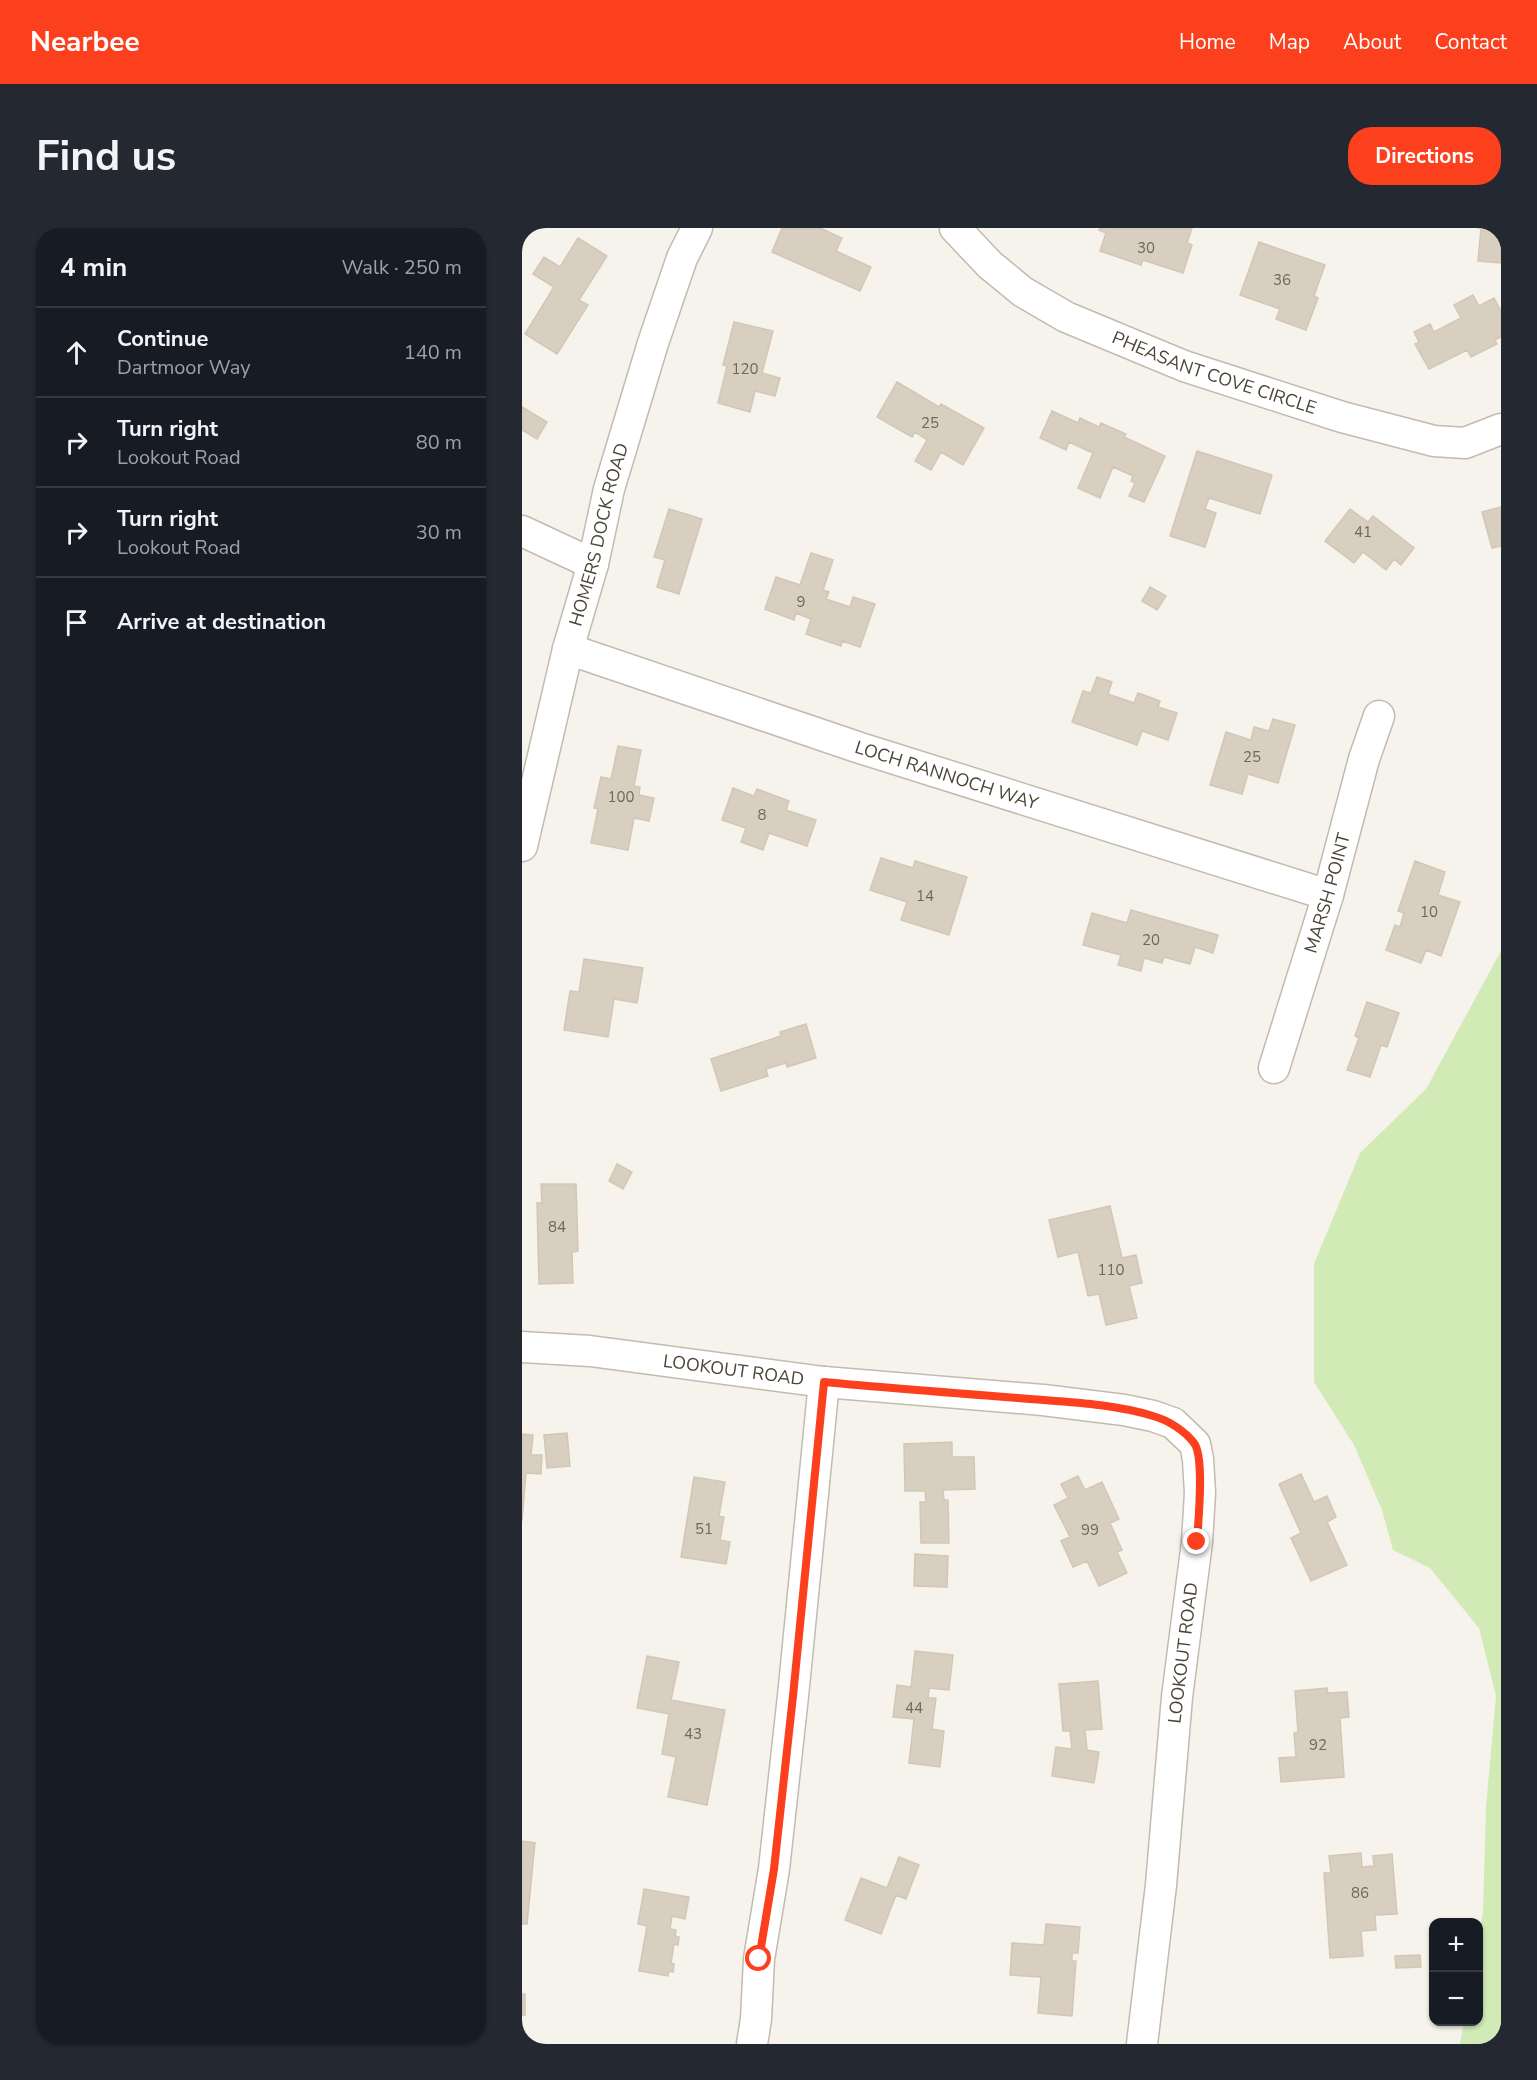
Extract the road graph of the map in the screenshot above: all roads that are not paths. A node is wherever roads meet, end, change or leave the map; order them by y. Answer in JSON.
{"nodes":[{"id":1,"x":697,"y":228,"type":"edge"},
{"id":2,"x":955,"y":228,"type":"edge"},
{"id":3,"x":1501,"y":429,"type":"edge"},
{"id":4,"x":522,"y":531,"type":"edge"},
{"id":5,"x":593,"y":564,"type":"junction"},
{"id":6,"x":568,"y":649,"type":"junction"},
{"id":7,"x":1379,"y":716,"type":"dead end"},
{"id":8,"x":522,"y":846,"type":"edge"},
{"id":9,"x":1328,"y":895,"type":"junction"},
{"id":10,"x":1274,"y":1068,"type":"dead end"},
{"id":11,"x":522,"y":1347,"type":"edge"},
{"id":12,"x":824,"y":1382,"type":"junction"},
{"id":13,"x":752,"y":2044,"type":"edge"},
{"id":14,"x":1142,"y":2044,"type":"edge"}],
"edges":[{"from":1,"to":5,"type":"street","name":"HOMERS DOCK ROAD"},
{"from":2,"to":3,"type":"street","name":"PHEASANT COVE CIRCLE"},
{"from":4,"to":5,"type":"street"},
{"from":5,"to":6,"type":"street","name":"HOMERS DOCK ROAD"},
{"from":6,"to":8,"type":"street","name":"HOMERS DOCK ROAD"},
{"from":6,"to":9,"type":"street","name":"LOCH RANNOCH WAY"},
{"from":7,"to":9,"type":"street","name":"MARSH POINT"},
{"from":9,"to":10,"type":"street","name":"MARSH POINT"},
{"from":11,"to":12,"type":"street","name":"LOOKOUT ROAD"},
{"from":12,"to":13,"type":"street"},
{"from":12,"to":14,"type":"street","name":"LOOKOUT ROAD"}]}
